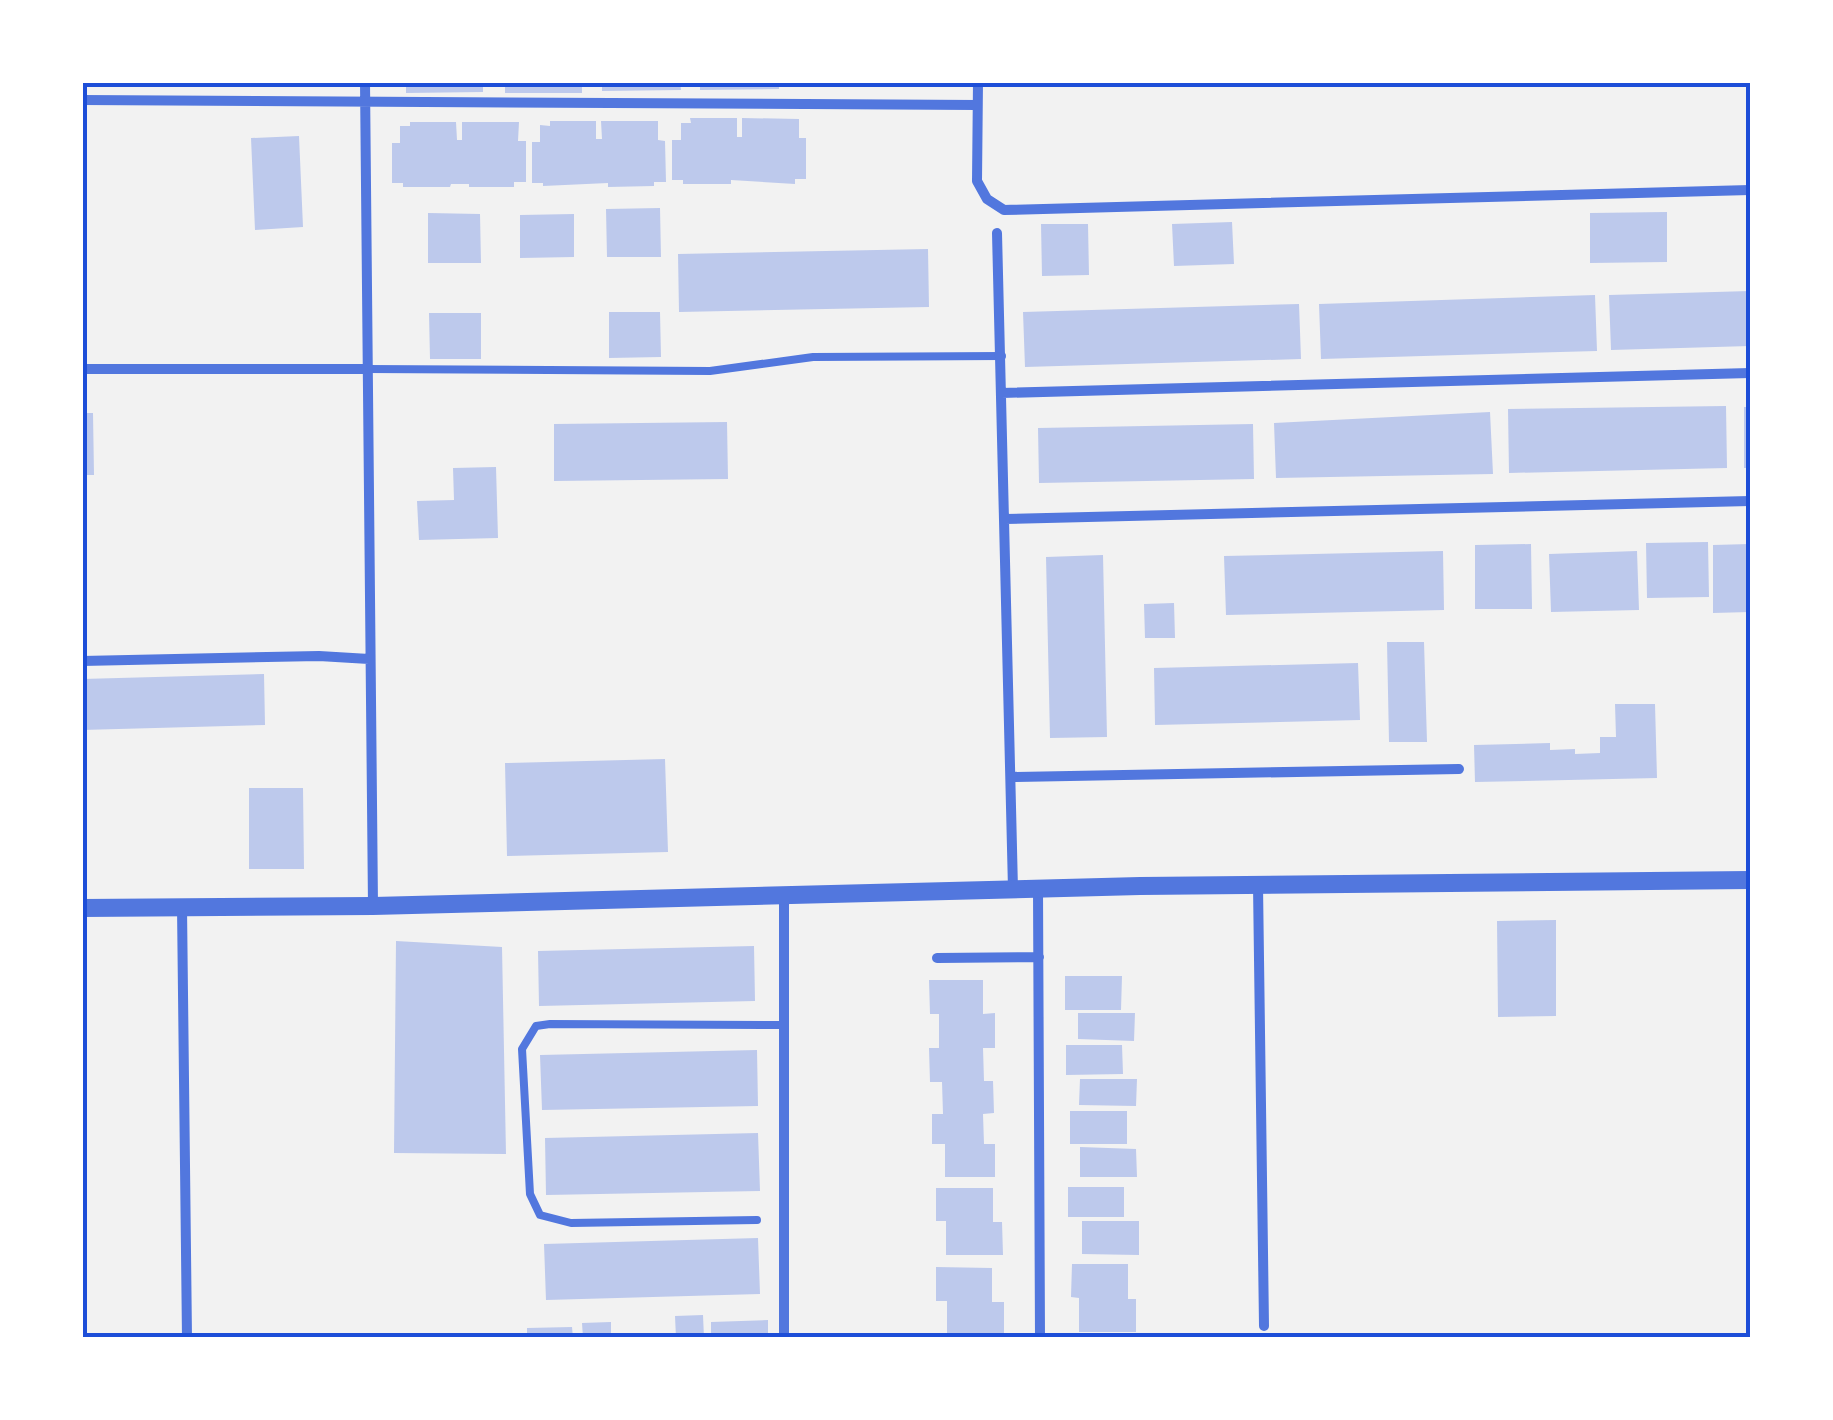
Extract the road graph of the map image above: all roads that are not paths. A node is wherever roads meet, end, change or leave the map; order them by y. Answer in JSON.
{"nodes":[{"id":1,"x":366,"y":82,"type":"edge"},
{"id":2,"x":978,"y":82,"type":"edge"},
{"id":3,"x":82,"y":100,"type":"edge"},
{"id":4,"x":365,"y":103,"type":"junction"},
{"id":5,"x":977,"y":105,"type":"junction"},
{"id":6,"x":1750,"y":190,"type":"edge"},
{"id":7,"x":998,"y":233,"type":"dead end"},
{"id":8,"x":1002,"y":356,"type":"junction"},
{"id":9,"x":82,"y":369,"type":"edge"},
{"id":10,"x":367,"y":369,"type":"junction"},
{"id":11,"x":1750,"y":373,"type":"edge"},
{"id":12,"x":1002,"y":393,"type":"junction"},
{"id":13,"x":1750,"y":501,"type":"edge"},
{"id":14,"x":1005,"y":519,"type":"junction"},
{"id":15,"x":369,"y":659,"type":"junction"},
{"id":16,"x":82,"y":662,"type":"edge"},
{"id":17,"x":1460,"y":770,"type":"dead end"},
{"id":18,"x":1011,"y":778,"type":"junction"},
{"id":19,"x":1750,"y":880,"type":"edge"},
{"id":20,"x":1258,"y":885,"type":"junction"},
{"id":21,"x":1013,"y":889,"type":"junction"},
{"id":22,"x":1038,"y":889,"type":"junction"},
{"id":23,"x":784,"y":896,"type":"junction"},
{"id":24,"x":373,"y":906,"type":"junction"},
{"id":25,"x":182,"y":907,"type":"junction"},
{"id":26,"x":82,"y":908,"type":"edge"},
{"id":27,"x":1038,"y":957,"type":"junction"},
{"id":28,"x":937,"y":958,"type":"dead end"},
{"id":29,"x":784,"y":1025,"type":"junction"},
{"id":30,"x":756,"y":1220,"type":"dead end"},
{"id":31,"x":1264,"y":1326,"type":"dead end"},
{"id":32,"x":186,"y":1338,"type":"edge"},
{"id":33,"x":784,"y":1338,"type":"edge"},
{"id":34,"x":1040,"y":1338,"type":"edge"}],
"edges":[{"from":1,"to":4,"type":"street"},
{"from":2,"to":5,"type":"street"},
{"from":3,"to":4,"type":"street"},
{"from":4,"to":5,"type":"street"},
{"from":4,"to":10,"type":"street"},
{"from":5,"to":6,"type":"street"},
{"from":7,"to":8,"type":"street"},
{"from":8,"to":10,"type":"lane"},
{"from":8,"to":12,"type":"street"},
{"from":9,"to":10,"type":"street"},
{"from":10,"to":15,"type":"street"},
{"from":11,"to":12,"type":"street"},
{"from":12,"to":14,"type":"street"},
{"from":13,"to":14,"type":"street"},
{"from":14,"to":18,"type":"street"},
{"from":15,"to":16,"type":"street"},
{"from":15,"to":24,"type":"street"},
{"from":17,"to":18,"type":"street"},
{"from":18,"to":21,"type":"street"},
{"from":19,"to":20,"type":"street"},
{"from":20,"to":22,"type":"street"},
{"from":20,"to":31,"type":"street"},
{"from":21,"to":22,"type":"street"},
{"from":21,"to":23,"type":"street"},
{"from":22,"to":27,"type":"street"},
{"from":23,"to":24,"type":"street"},
{"from":23,"to":29,"type":"street"},
{"from":24,"to":25,"type":"street"},
{"from":25,"to":26,"type":"street"},
{"from":25,"to":32,"type":"street"},
{"from":27,"to":28,"type":"street"},
{"from":27,"to":34,"type":"street"},
{"from":29,"to":30,"type":"lane"},
{"from":29,"to":33,"type":"street"}]}
